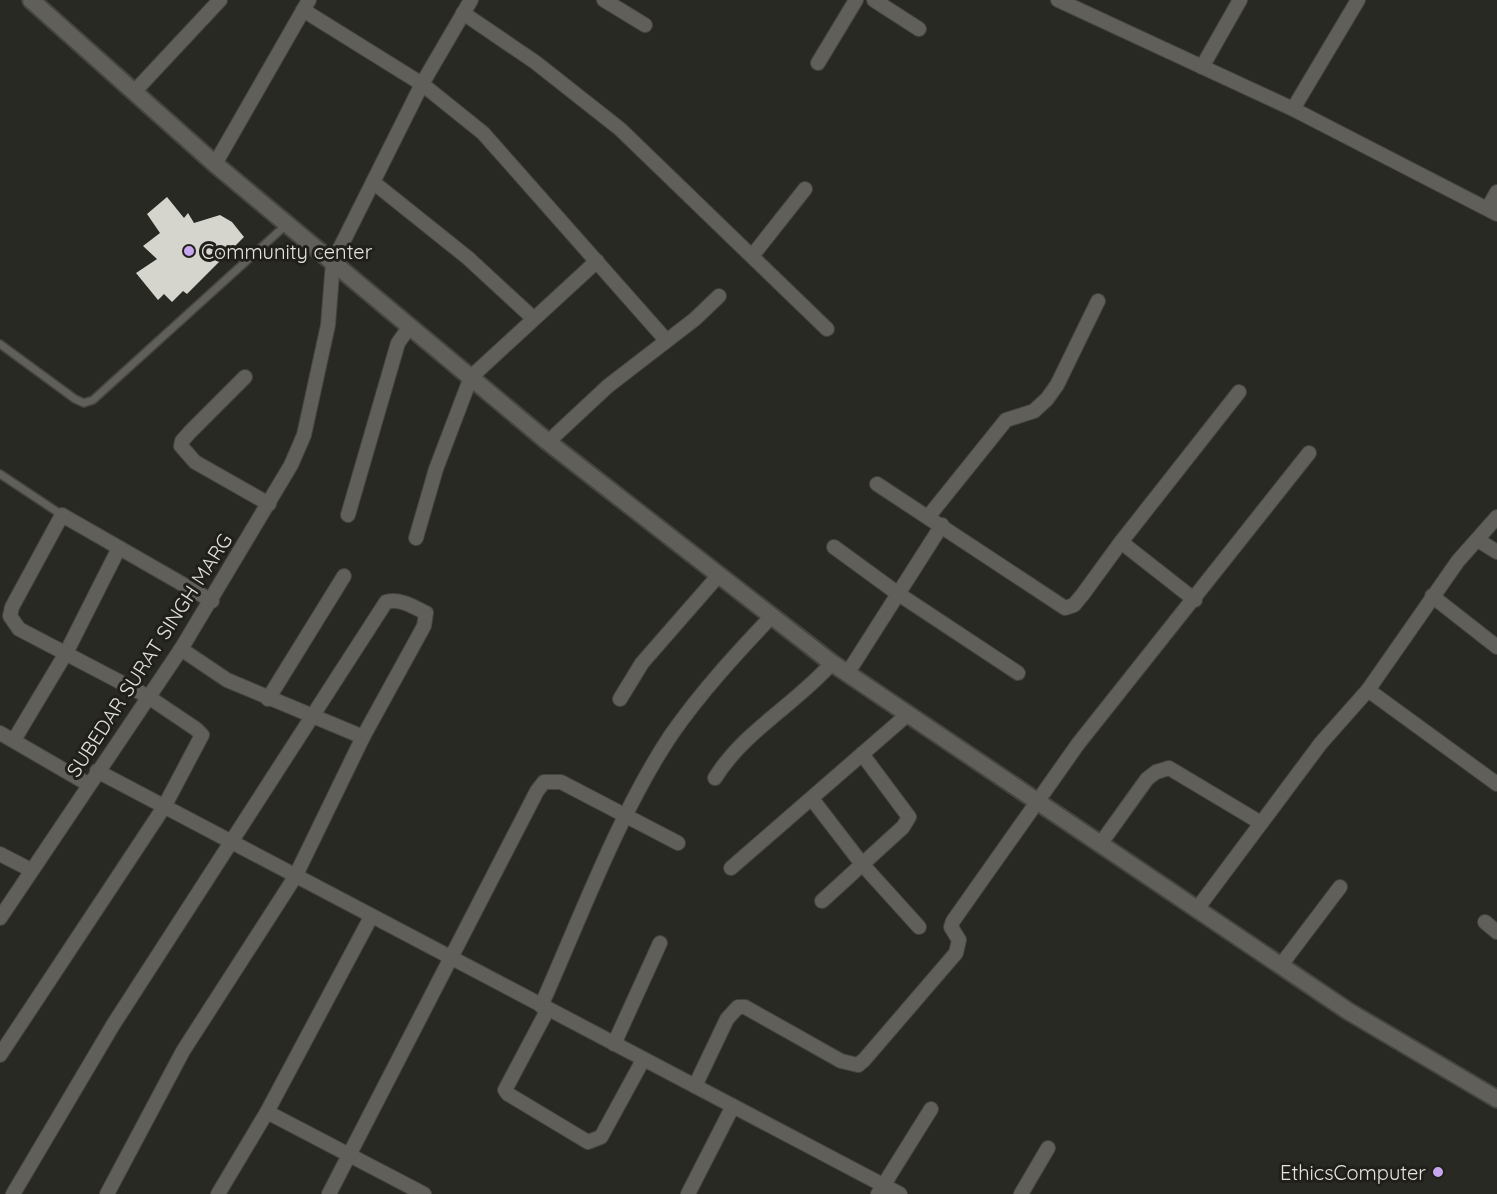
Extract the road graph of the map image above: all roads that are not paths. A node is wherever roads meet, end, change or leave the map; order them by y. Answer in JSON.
{"nodes":[{"id":1,"x":31,"y":0,"type":"edge"},
{"id":2,"x":220,"y":0,"type":"edge"},
{"id":3,"x":471,"y":0,"type":"edge"},
{"id":4,"x":604,"y":0,"type":"edge"},
{"id":5,"x":856,"y":0,"type":"edge"},
{"id":6,"x":874,"y":0,"type":"edge"},
{"id":7,"x":1058,"y":0,"type":"edge"},
{"id":8,"x":1240,"y":0,"type":"edge"},
{"id":9,"x":1358,"y":0,"type":"edge"},
{"id":10,"x":1077,"y":4,"type":"edge"},
{"id":11,"x":306,"y":5,"type":"edge"},
{"id":12,"x":463,"y":13,"type":"junction"},
{"id":13,"x":645,"y":25,"type":"dead end"},
{"id":14,"x":919,"y":28,"type":"dead end"},
{"id":15,"x":818,"y":63,"type":"dead end"},
{"id":16,"x":1202,"y":67,"type":"junction"},
{"id":17,"x":422,"y":84,"type":"junction"},
{"id":18,"x":134,"y":92,"type":"junction"},
{"id":19,"x":1293,"y":109,"type":"junction"},
{"id":20,"x":215,"y":164,"type":"junction"},
{"id":21,"x":373,"y":182,"type":"junction"},
{"id":22,"x":806,"y":189,"type":"dead end"},
{"id":23,"x":1497,"y":192,"type":"edge"},
{"id":24,"x":1493,"y":211,"type":"edge"},
{"id":25,"x":287,"y":224,"type":"junction"},
{"id":26,"x":752,"y":256,"type":"junction"},
{"id":27,"x":597,"y":261,"type":"junction"},
{"id":28,"x":333,"y":262,"type":"junction"},
{"id":29,"x":719,"y":296,"type":"dead end"},
{"id":30,"x":1098,"y":301,"type":"dead end"},
{"id":31,"x":533,"y":318,"type":"junction"},
{"id":32,"x":410,"y":326,"type":"junction"},
{"id":33,"x":827,"y":329,"type":"dead end"},
{"id":34,"x":666,"y":340,"type":"junction"},
{"id":35,"x":0,"y":344,"type":"edge"},
{"id":36,"x":245,"y":377,"type":"dead end"},
{"id":37,"x":471,"y":377,"type":"junction"},
{"id":38,"x":1239,"y":392,"type":"dead end"},
{"id":39,"x":548,"y":442,"type":"junction"},
{"id":40,"x":1309,"y":453,"type":"dead end"},
{"id":41,"x":0,"y":474,"type":"edge"},
{"id":42,"x":877,"y":484,"type":"dead end"},
{"id":43,"x":269,"y":504,"type":"junction"},
{"id":44,"x":62,"y":515,"type":"junction"},
{"id":45,"x":348,"y":515,"type":"dead end"},
{"id":46,"x":928,"y":516,"type":"junction"},
{"id":47,"x":1497,"y":517,"type":"edge"},
{"id":48,"x":942,"y":525,"type":"junction"},
{"id":49,"x":416,"y":538,"type":"dead end"},
{"id":50,"x":1478,"y":540,"type":"junction"},
{"id":51,"x":1121,"y":542,"type":"junction"},
{"id":52,"x":834,"y":547,"type":"dead end"},
{"id":53,"x":119,"y":549,"type":"junction"},
{"id":54,"x":1497,"y":552,"type":"edge"},
{"id":55,"x":344,"y":576,"type":"dead end"},
{"id":56,"x":718,"y":576,"type":"junction"},
{"id":57,"x":897,"y":593,"type":"junction"},
{"id":58,"x":1432,"y":596,"type":"junction"},
{"id":59,"x":1195,"y":600,"type":"junction"},
{"id":60,"x":212,"y":601,"type":"junction"},
{"id":61,"x":771,"y":617,"type":"junction"},
{"id":62,"x":1497,"y":647,"type":"edge"},
{"id":63,"x":181,"y":649,"type":"junction"},
{"id":64,"x":66,"y":653,"type":"junction"},
{"id":65,"x":832,"y":663,"type":"junction"},
{"id":66,"x":1018,"y":673,"type":"dead end"},
{"id":67,"x":847,"y":674,"type":"junction"},
{"id":68,"x":1368,"y":690,"type":"junction"},
{"id":69,"x":147,"y":696,"type":"junction"},
{"id":70,"x":268,"y":699,"type":"junction"},
{"id":71,"x":620,"y":699,"type":"dead end"},
{"id":72,"x":907,"y":715,"type":"junction"},
{"id":73,"x":310,"y":717,"type":"junction"},
{"id":74,"x":0,"y":733,"type":"edge"},
{"id":75,"x":363,"y":737,"type":"junction"},
{"id":76,"x":14,"y":740,"type":"junction"},
{"id":77,"x":862,"y":754,"type":"junction"},
{"id":78,"x":97,"y":771,"type":"junction"},
{"id":79,"x":715,"y":778,"type":"dead end"},
{"id":80,"x":88,"y":784,"type":"junction"},
{"id":81,"x":1497,"y":784,"type":"edge"},
{"id":82,"x":812,"y":799,"type":"junction"},
{"id":83,"x":1037,"y":800,"type":"junction"},
{"id":84,"x":164,"y":807,"type":"junction"},
{"id":85,"x":627,"y":815,"type":"junction"},
{"id":86,"x":1261,"y":824,"type":"junction"},
{"id":87,"x":230,"y":841,"type":"junction"},
{"id":88,"x":678,"y":843,"type":"dead end"},
{"id":89,"x":1101,"y":843,"type":"junction"},
{"id":90,"x":0,"y":854,"type":"edge"},
{"id":91,"x":862,"y":864,"type":"junction"},
{"id":92,"x":731,"y":868,"type":"dead end"},
{"id":93,"x":31,"y":870,"type":"junction"},
{"id":94,"x":295,"y":877,"type":"junction"},
{"id":95,"x":1340,"y":887,"type":"dead end"},
{"id":96,"x":822,"y":901,"type":"dead end"},
{"id":97,"x":1197,"y":909,"type":"junction"},
{"id":98,"x":371,"y":917,"type":"junction"},
{"id":99,"x":0,"y":918,"type":"edge"},
{"id":100,"x":1485,"y":922,"type":"dead end"},
{"id":101,"x":919,"y":927,"type":"dead end"},
{"id":102,"x":1497,"y":932,"type":"edge"},
{"id":103,"x":660,"y":943,"type":"dead end"},
{"id":104,"x":451,"y":959,"type":"junction"},
{"id":105,"x":1281,"y":965,"type":"junction"},
{"id":106,"x":545,"y":1008,"type":"junction"},
{"id":107,"x":614,"y":1044,"type":"junction"},
{"id":108,"x":0,"y":1055,"type":"edge"},
{"id":109,"x":643,"y":1060,"type":"junction"},
{"id":110,"x":695,"y":1086,"type":"junction"},
{"id":111,"x":1497,"y":1099,"type":"edge"},
{"id":112,"x":734,"y":1106,"type":"junction"},
{"id":113,"x":931,"y":1109,"type":"dead end"},
{"id":114,"x":267,"y":1112,"type":"junction"},
{"id":115,"x":1048,"y":1148,"type":"dead end"},
{"id":116,"x":350,"y":1154,"type":"junction"},
{"id":117,"x":880,"y":1189,"type":"edge"},
{"id":118,"x":0,"y":1191,"type":"edge"},
{"id":119,"x":6,"y":1194,"type":"edge"},
{"id":120,"x":13,"y":1194,"type":"edge"},
{"id":121,"x":107,"y":1194,"type":"edge"},
{"id":122,"x":218,"y":1194,"type":"edge"},
{"id":123,"x":329,"y":1194,"type":"edge"},
{"id":124,"x":424,"y":1194,"type":"edge"},
{"id":125,"x":688,"y":1194,"type":"edge"},
{"id":126,"x":900,"y":1194,"type":"edge"},
{"id":127,"x":1022,"y":1194,"type":"edge"}],
"edges":[{"from":1,"to":18,"type":"street"},
{"from":2,"to":18,"type":"street"},
{"from":3,"to":12,"type":"street"},
{"from":4,"to":13,"type":"street"},
{"from":5,"to":15,"type":"street"},
{"from":6,"to":14,"type":"street"},
{"from":7,"to":10,"type":"street"},
{"from":8,"to":16,"type":"street"},
{"from":9,"to":19,"type":"street"},
{"from":10,"to":16,"type":"street"},
{"from":11,"to":17,"type":"street"},
{"from":11,"to":20,"type":"street"},
{"from":12,"to":17,"type":"street"},
{"from":12,"to":26,"type":"street"},
{"from":16,"to":19,"type":"street"},
{"from":17,"to":21,"type":"street"},
{"from":17,"to":27,"type":"street"},
{"from":18,"to":20,"type":"street"},
{"from":19,"to":24,"type":"street"},
{"from":20,"to":25,"type":"street"},
{"from":21,"to":28,"type":"street"},
{"from":21,"to":31,"type":"street"},
{"from":22,"to":26,"type":"street"},
{"from":23,"to":24,"type":"street"},
{"from":25,"to":28,"type":"street"},
{"from":25,"to":35,"type":"lane"},
{"from":26,"to":33,"type":"street"},
{"from":27,"to":31,"type":"street"},
{"from":27,"to":34,"type":"street"},
{"from":28,"to":32,"type":"street"},
{"from":28,"to":43,"type":"street","name":"SUBEDAR SURAT SINGH MARG"},
{"from":29,"to":34,"type":"street"},
{"from":30,"to":46,"type":"street"},
{"from":31,"to":37,"type":"street"},
{"from":32,"to":37,"type":"street"},
{"from":32,"to":45,"type":"street"},
{"from":34,"to":39,"type":"street"},
{"from":36,"to":43,"type":"street"},
{"from":37,"to":39,"type":"street"},
{"from":37,"to":49,"type":"street"},
{"from":38,"to":51,"type":"street"},
{"from":39,"to":56,"type":"street"},
{"from":40,"to":59,"type":"street"},
{"from":41,"to":44,"type":"lane"},
{"from":42,"to":46,"type":"street"},
{"from":43,"to":60,"type":"street","name":"SUBEDAR SURAT SINGH MARG"},
{"from":44,"to":53,"type":"street"},
{"from":44,"to":64,"type":"street"},
{"from":46,"to":48,"type":"street"},
{"from":47,"to":50,"type":"street"},
{"from":48,"to":51,"type":"street"},
{"from":48,"to":57,"type":"street"},
{"from":50,"to":54,"type":"street"},
{"from":50,"to":58,"type":"street"},
{"from":51,"to":59,"type":"street"},
{"from":52,"to":57,"type":"street"},
{"from":53,"to":60,"type":"street"},
{"from":53,"to":64,"type":"street"},
{"from":55,"to":70,"type":"street"},
{"from":56,"to":61,"type":"street"},
{"from":56,"to":71,"type":"street"},
{"from":57,"to":66,"type":"street"},
{"from":57,"to":67,"type":"street"},
{"from":58,"to":62,"type":"street"},
{"from":58,"to":68,"type":"street"},
{"from":59,"to":83,"type":"street"},
{"from":60,"to":63,"type":"street","name":"SUBEDAR SURAT SINGH MARG"},
{"from":61,"to":65,"type":"street"},
{"from":61,"to":85,"type":"street"},
{"from":63,"to":69,"type":"street","name":"SUBEDAR SURAT SINGH MARG"},
{"from":63,"to":70,"type":"street"},
{"from":64,"to":69,"type":"street"},
{"from":64,"to":76,"type":"street"},
{"from":65,"to":67,"type":"street"},
{"from":65,"to":79,"type":"street"},
{"from":67,"to":72,"type":"street"},
{"from":68,"to":81,"type":"street"},
{"from":68,"to":86,"type":"street"},
{"from":69,"to":78,"type":"street","name":"SUBEDAR SURAT SINGH MARG"},
{"from":69,"to":84,"type":"street"},
{"from":70,"to":73,"type":"street"},
{"from":72,"to":77,"type":"street"},
{"from":72,"to":83,"type":"street"},
{"from":73,"to":75,"type":"street"},
{"from":73,"to":75,"type":"street"},
{"from":73,"to":87,"type":"street"},
{"from":74,"to":76,"type":"street"},
{"from":75,"to":94,"type":"street"},
{"from":76,"to":80,"type":"street"},
{"from":77,"to":82,"type":"street"},
{"from":77,"to":91,"type":"street"},
{"from":78,"to":80,"type":"street","name":"SUBEDAR SURAT SINGH MARG"},
{"from":78,"to":84,"type":"street"},
{"from":80,"to":93,"type":"street","name":"SUBEDAR SURAT SINGH MARG"},
{"from":82,"to":91,"type":"street"},
{"from":82,"to":92,"type":"street"},
{"from":83,"to":89,"type":"street"},
{"from":83,"to":110,"type":"street"},
{"from":84,"to":87,"type":"street"},
{"from":84,"to":108,"type":"street"},
{"from":85,"to":88,"type":"street"},
{"from":85,"to":104,"type":"street"},
{"from":85,"to":106,"type":"street"},
{"from":86,"to":89,"type":"street"},
{"from":86,"to":97,"type":"street"},
{"from":87,"to":94,"type":"street"},
{"from":87,"to":120,"type":"street"},
{"from":89,"to":97,"type":"street"},
{"from":90,"to":93,"type":"street"},
{"from":91,"to":96,"type":"street"},
{"from":91,"to":101,"type":"street"},
{"from":93,"to":99,"type":"street","name":"SUBEDAR SURAT SINGH MARG"},
{"from":94,"to":98,"type":"street"},
{"from":94,"to":121,"type":"street"},
{"from":95,"to":105,"type":"street"},
{"from":97,"to":105,"type":"street"},
{"from":98,"to":104,"type":"street"},
{"from":98,"to":114,"type":"street"},
{"from":100,"to":102,"type":"street"},
{"from":103,"to":107,"type":"street"},
{"from":104,"to":106,"type":"street"},
{"from":104,"to":116,"type":"street"},
{"from":105,"to":111,"type":"street"},
{"from":106,"to":107,"type":"street"},
{"from":106,"to":109,"type":"street"},
{"from":107,"to":109,"type":"street"},
{"from":109,"to":110,"type":"street"},
{"from":110,"to":112,"type":"street"},
{"from":112,"to":117,"type":"street"},
{"from":112,"to":125,"type":"street"},
{"from":113,"to":117,"type":"street"},
{"from":114,"to":116,"type":"street"},
{"from":114,"to":122,"type":"street"},
{"from":115,"to":127,"type":"street"},
{"from":116,"to":123,"type":"street"},
{"from":116,"to":124,"type":"street"},
{"from":117,"to":126,"type":"street"},
{"from":118,"to":119,"type":"street"}]}
